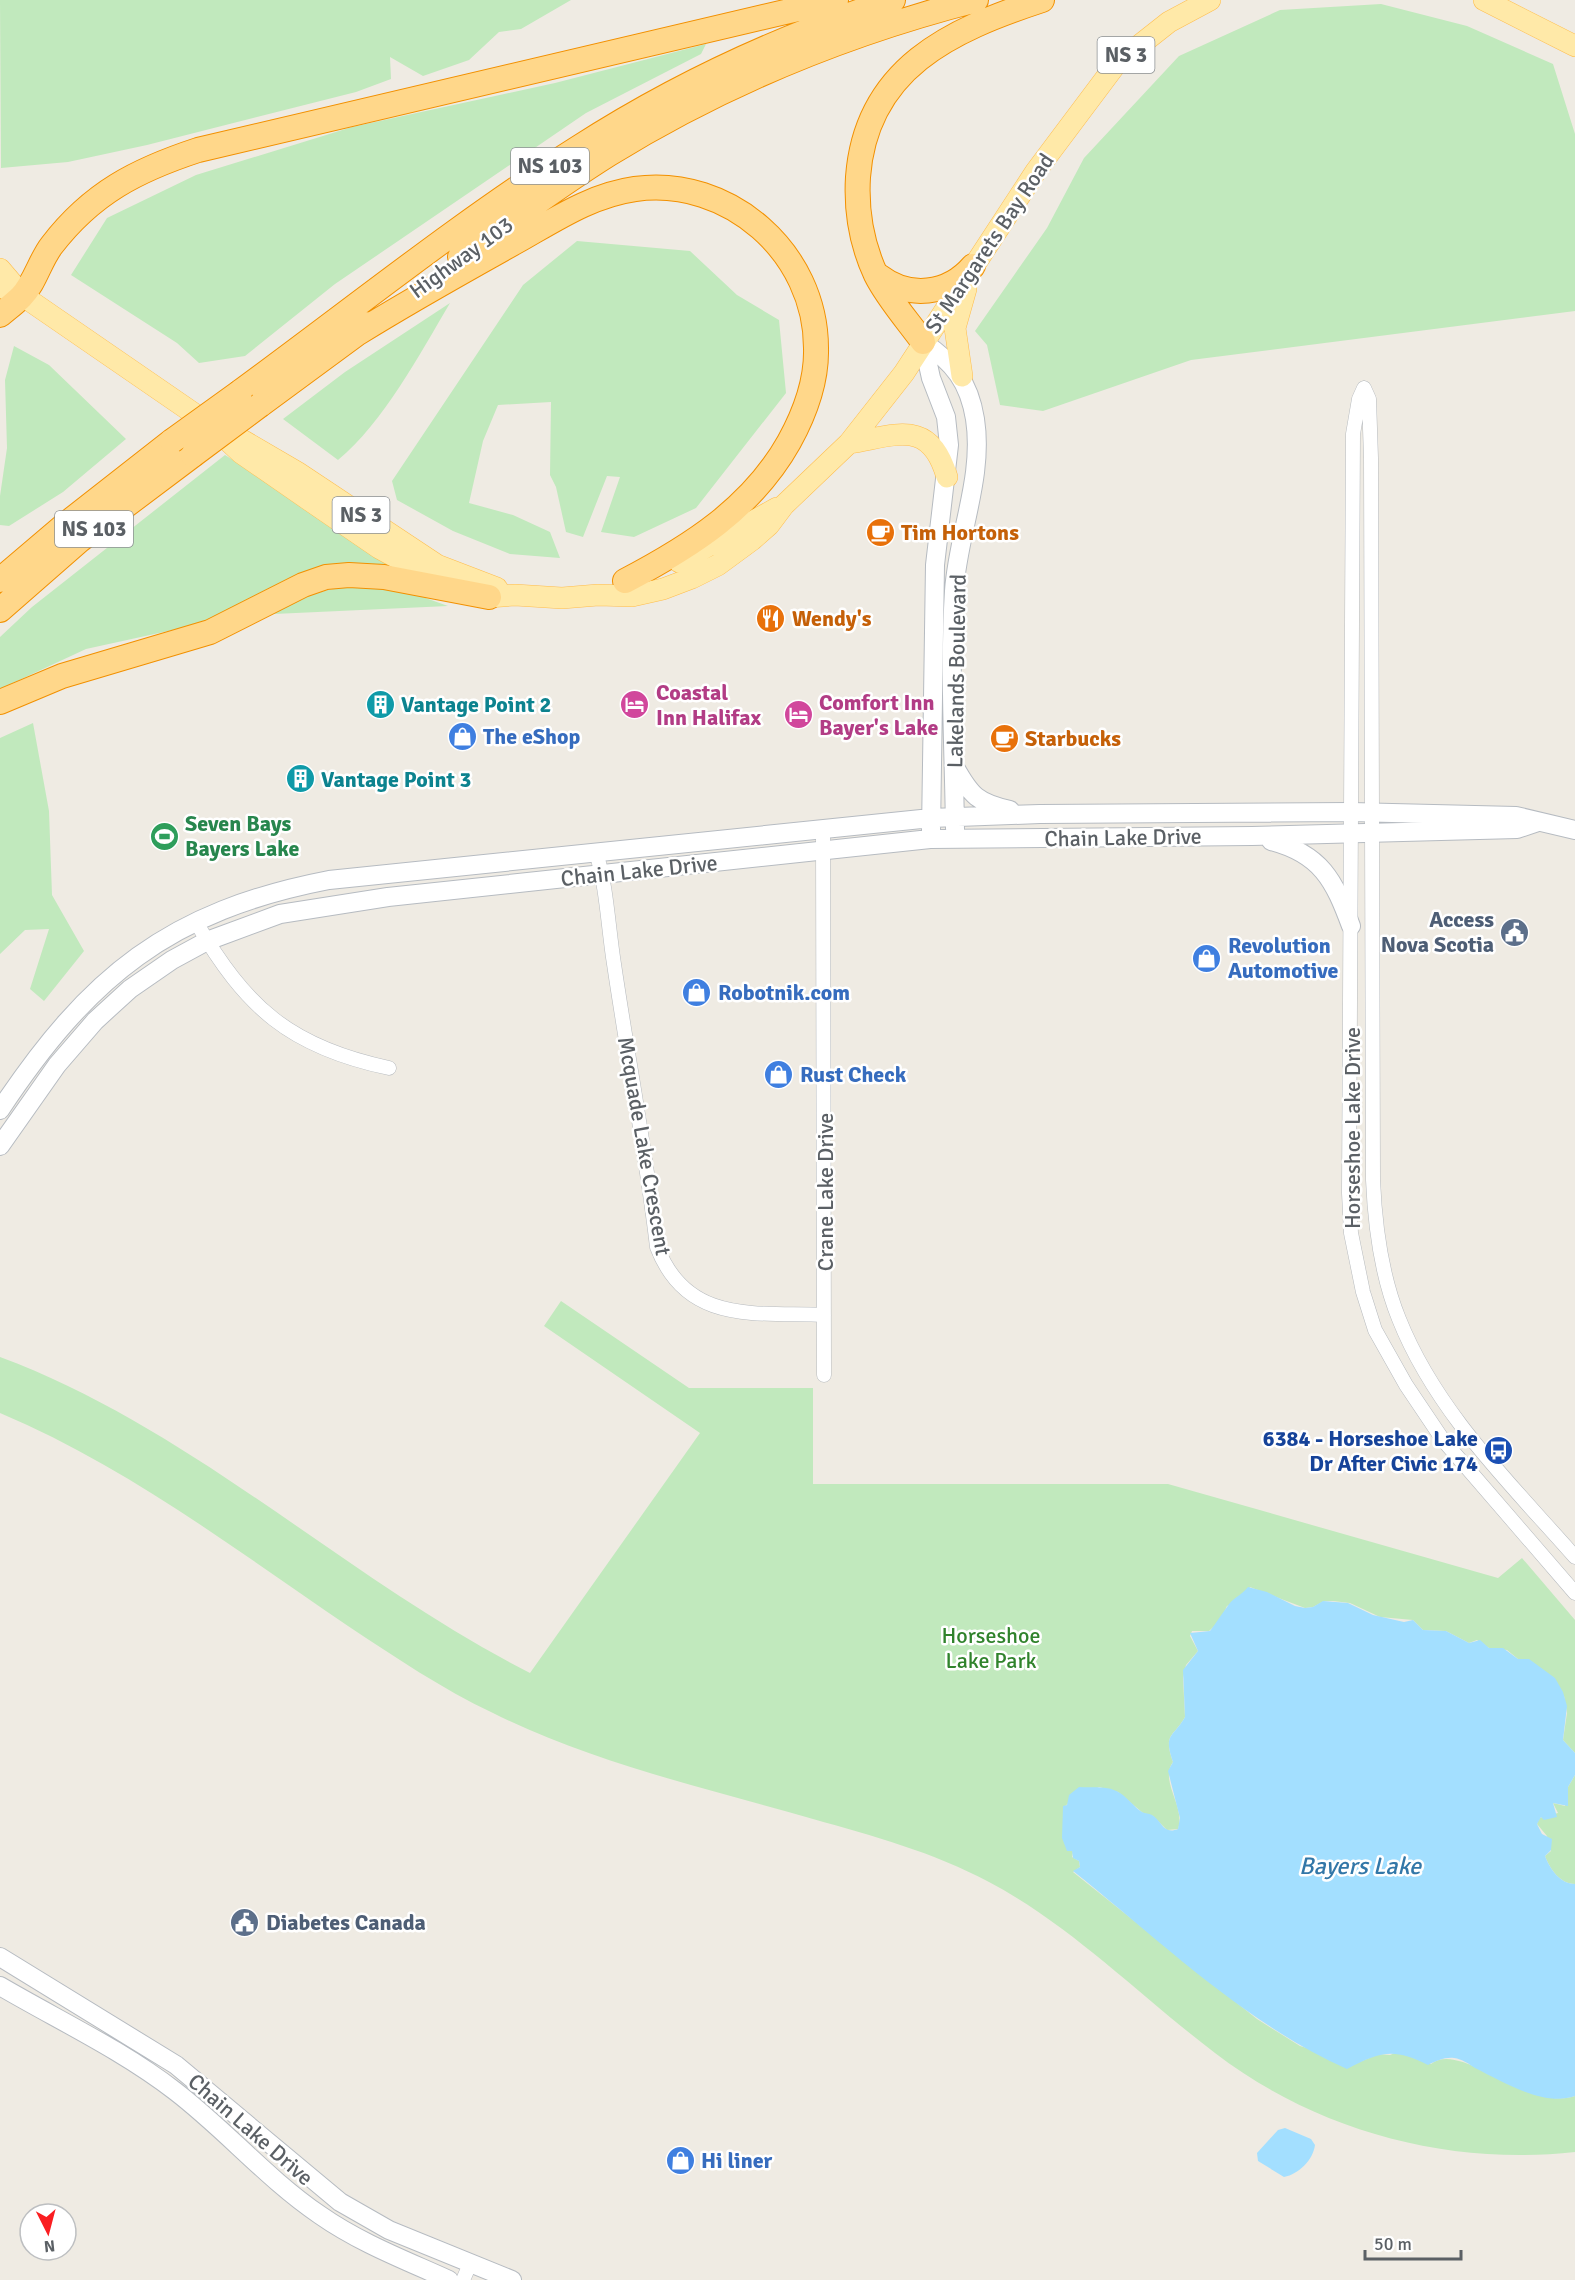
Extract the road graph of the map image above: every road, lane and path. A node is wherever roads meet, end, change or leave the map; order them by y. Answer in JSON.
{"nodes":[{"id":1,"x":836,"y":0,"type":"edge"},
{"id":2,"x":893,"y":0,"type":"edge"},
{"id":3,"x":976,"y":0,"type":"edge"},
{"id":4,"x":1042,"y":0,"type":"edge"},
{"id":5,"x":1210,"y":0,"type":"edge"},
{"id":6,"x":1484,"y":0,"type":"edge"},
{"id":7,"x":1575,"y":46,"type":"edge"},
{"id":8,"x":973,"y":266,"type":"junction"},
{"id":9,"x":0,"y":269,"type":"edge"},
{"id":10,"x":876,"y":274,"type":"junction"},
{"id":11,"x":0,"y":287,"type":"edge"},
{"id":12,"x":23,"y":296,"type":"junction"},
{"id":13,"x":0,"y":315,"type":"edge"},
{"id":14,"x":358,"y":333,"type":"junction"},
{"id":15,"x":924,"y":342,"type":"junction"},
{"id":16,"x":962,"y":376,"type":"junction"},
{"id":17,"x":212,"y":426,"type":"junction"},
{"id":18,"x":849,"y":443,"type":"junction"},
{"id":19,"x":947,"y":477,"type":"junction"},
{"id":20,"x":784,"y":505,"type":"junction"},
{"id":21,"x":1353,"y":507,"type":"junction"},
{"id":22,"x":1371,"y":507,"type":"junction"},
{"id":23,"x":0,"y":580,"type":"edge"},
{"id":24,"x":625,"y":581,"type":"junction"},
{"id":25,"x":515,"y":594,"type":"junction"},
{"id":26,"x":598,"y":595,"type":"junction"},
{"id":27,"x":489,"y":597,"type":"junction"},
{"id":28,"x":0,"y":610,"type":"edge"},
{"id":29,"x":1352,"y":627,"type":"junction"},
{"id":30,"x":1371,"y":627,"type":"junction"},
{"id":31,"x":0,"y":702,"type":"edge"},
{"id":32,"x":954,"y":765,"type":"junction"},
{"id":33,"x":1351,"y":812,"type":"junction"},
{"id":34,"x":1373,"y":813,"type":"junction"},
{"id":35,"x":1040,"y":814,"type":"junction"},
{"id":36,"x":1136,"y":814,"type":"junction"},
{"id":37,"x":931,"y":818,"type":"junction"},
{"id":38,"x":955,"y":818,"type":"junction"},
{"id":39,"x":1538,"y":822,"type":"junction"},
{"id":40,"x":823,"y":828,"type":"junction"},
{"id":41,"x":1575,"y":830,"type":"edge"},
{"id":42,"x":1372,"y":833,"type":"junction"},
{"id":43,"x":1351,"y":834,"type":"junction"},
{"id":44,"x":1252,"y":836,"type":"junction"},
{"id":45,"x":1135,"y":837,"type":"junction"},
{"id":46,"x":930,"y":839,"type":"junction"},
{"id":47,"x":956,"y":839,"type":"junction"},
{"id":48,"x":824,"y":850,"type":"junction"},
{"id":49,"x":596,"y":852,"type":"junction"},
{"id":50,"x":603,"y":875,"type":"junction"},
{"id":51,"x":196,"y":922,"type":"junction"},
{"id":52,"x":1351,"y":926,"type":"junction"},
{"id":53,"x":207,"y":941,"type":"junction"},
{"id":54,"x":1351,"y":1048,"type":"junction"},
{"id":55,"x":1373,"y":1048,"type":"junction"},
{"id":56,"x":389,"y":1068,"type":"dead end"},
{"id":57,"x":0,"y":1110,"type":"edge"},
{"id":58,"x":0,"y":1146,"type":"edge"},
{"id":59,"x":824,"y":1315,"type":"junction"},
{"id":60,"x":824,"y":1375,"type":"dead end"},
{"id":61,"x":1575,"y":1557,"type":"edge"},
{"id":62,"x":1575,"y":1593,"type":"edge"},
{"id":63,"x":0,"y":1957,"type":"edge"},
{"id":64,"x":0,"y":1986,"type":"edge"},
{"id":65,"x":467,"y":2272,"type":"edge"},
{"id":66,"x":449,"y":2280,"type":"edge"},
{"id":67,"x":512,"y":2280,"type":"edge"}],
"edges":[{"from":1,"to":12,"type":"highway"},
{"from":2,"to":23,"type":"highway","name":"Highway 103","number":"NS 103","bridge":true},
{"from":3,"to":14,"type":"highway","name":"Highway 103","number":"NS 103"},
{"from":4,"to":10,"type":"highway"},
{"from":5,"to":8,"type":"main road","name":"St Margarets Bay Road","number":"NS 3"},
{"from":6,"to":7,"type":"main road"},
{"from":8,"to":10,"type":"highway"},
{"from":8,"to":15,"type":"main road","name":"St Margarets Bay Road","number":"NS 3"},
{"from":8,"to":16,"type":"main road"},
{"from":9,"to":12,"type":"main road","name":"St Margarets Bay Road","number":"NS 3"},
{"from":10,"to":15,"type":"highway"},
{"from":11,"to":12,"type":"main road","name":"St Margarets Bay Road","number":"NS 3"},
{"from":12,"to":13,"type":"highway"},
{"from":12,"to":17,"type":"main road","name":"St Margarets Bay Road","number":"NS 3"},
{"from":14,"to":24,"type":"highway"},
{"from":14,"to":28,"type":"highway","name":"Highway 103","number":"NS 103","bridge":true},
{"from":15,"to":16,"type":"street","name":"Lakelands Boulevard"},
{"from":15,"to":18,"type":"main road","name":"St Margarets Bay Road","number":"NS 3"},
{"from":15,"to":19,"type":"street","name":"Lakelands Boulevard"},
{"from":16,"to":32,"type":"street","name":"Lakelands Boulevard"},
{"from":17,"to":25,"type":"main road","name":"St Margarets Bay Road","number":"NS 3"},
{"from":17,"to":27,"type":"main road","name":"St Margarets Bay Road","number":"NS 3"},
{"from":18,"to":19,"type":"main road"},
{"from":18,"to":20,"type":"main road","name":"St Margarets Bay Road","number":"NS 3"},
{"from":19,"to":37,"type":"street","name":"Lakelands Boulevard"},
{"from":20,"to":24,"type":"main road","name":"St Margarets Bay Road","number":"NS 3"},
{"from":20,"to":26,"type":"main road","name":"St Margarets Bay Road","number":"NS 3"},
{"from":21,"to":22,"type":"street"},
{"from":21,"to":22,"type":"street","name":"Horseshoe Lake Drive"},
{"from":21,"to":29,"type":"street","name":"Horseshoe Lake Drive"},
{"from":22,"to":30,"type":"street","name":"Horseshoe Lake Drive"},
{"from":24,"to":26,"type":"main road","name":"St Margarets Bay Road","number":"NS 3"},
{"from":25,"to":26,"type":"main road","name":"St Margarets Bay Road","number":"NS 3"},
{"from":25,"to":27,"type":"main road","name":"St Margarets Bay Road","number":"NS 3"},
{"from":27,"to":31,"type":"highway"},
{"from":29,"to":30,"type":"street"},
{"from":29,"to":33,"type":"street","name":"Horseshoe Lake Drive"},
{"from":30,"to":34,"type":"street","name":"Horseshoe Lake Drive"},
{"from":32,"to":35,"type":"street"},
{"from":32,"to":38,"type":"street","name":"Lakelands Boulevard"},
{"from":33,"to":34,"type":"street","name":"Chain Lake Drive"},
{"from":33,"to":36,"type":"street","name":"Chain Lake Drive"},
{"from":33,"to":43,"type":"street","name":"Horseshoe Lake Drive"},
{"from":34,"to":39,"type":"street","name":"Chain Lake Drive"},
{"from":34,"to":42,"type":"street","name":"Horseshoe Lake Drive"},
{"from":35,"to":36,"type":"street","name":"Chain Lake Drive"},
{"from":35,"to":38,"type":"street","name":"Chain Lake Drive"},
{"from":36,"to":45,"type":"street"},
{"from":37,"to":38,"type":"street","name":"Chain Lake Drive"},
{"from":37,"to":40,"type":"street","name":"Chain Lake Drive"},
{"from":37,"to":46,"type":"street","name":"Lakelands Boulevard"},
{"from":38,"to":47,"type":"street","name":"Lakelands Boulevard"},
{"from":39,"to":41,"type":"street","name":"Chain Lake Drive"},
{"from":39,"to":42,"type":"street","name":"Chain Lake Drive"},
{"from":40,"to":48,"type":"street","name":"Crane Lake Drive"},
{"from":40,"to":49,"type":"street","name":"Chain Lake Drive"},
{"from":42,"to":43,"type":"street","name":"Chain Lake Drive"},
{"from":42,"to":55,"type":"street","name":"Horseshoe Lake Drive"},
{"from":43,"to":44,"type":"street","name":"Chain Lake Drive"},
{"from":43,"to":52,"type":"street","name":"Horseshoe Lake Drive"},
{"from":44,"to":45,"type":"street","name":"Chain Lake Drive"},
{"from":44,"to":52,"type":"street"},
{"from":45,"to":47,"type":"street","name":"Chain Lake Drive"},
{"from":46,"to":47,"type":"street","name":"Chain Lake Drive"},
{"from":46,"to":48,"type":"street","name":"Chain Lake Drive"},
{"from":48,"to":50,"type":"street","name":"Chain Lake Drive"},
{"from":48,"to":59,"type":"street","name":"Crane Lake Drive"},
{"from":49,"to":50,"type":"street","name":"Mcquade Lake Crescent"},
{"from":49,"to":51,"type":"street","name":"Chain Lake Drive"},
{"from":50,"to":53,"type":"street","name":"Chain Lake Drive"},
{"from":50,"to":59,"type":"street","name":"Mcquade Lake Crescent"},
{"from":51,"to":53,"type":"street"},
{"from":51,"to":57,"type":"street","name":"Chain Lake Drive"},
{"from":52,"to":54,"type":"street","name":"Horseshoe Lake Drive"},
{"from":53,"to":56,"type":"street"},
{"from":53,"to":58,"type":"street","name":"Chain Lake Drive"},
{"from":54,"to":55,"type":"street"},
{"from":54,"to":62,"type":"street","name":"Horseshoe Lake Drive"},
{"from":55,"to":61,"type":"street","name":"Horseshoe Lake Drive"},
{"from":59,"to":60,"type":"street","name":"Crane Lake Drive"},
{"from":63,"to":65,"type":"street","name":"Chain Lake Drive"},
{"from":64,"to":66,"type":"street","name":"Chain Lake Drive"},
{"from":65,"to":67,"type":"street","name":"Chain Lake Drive"}]}
